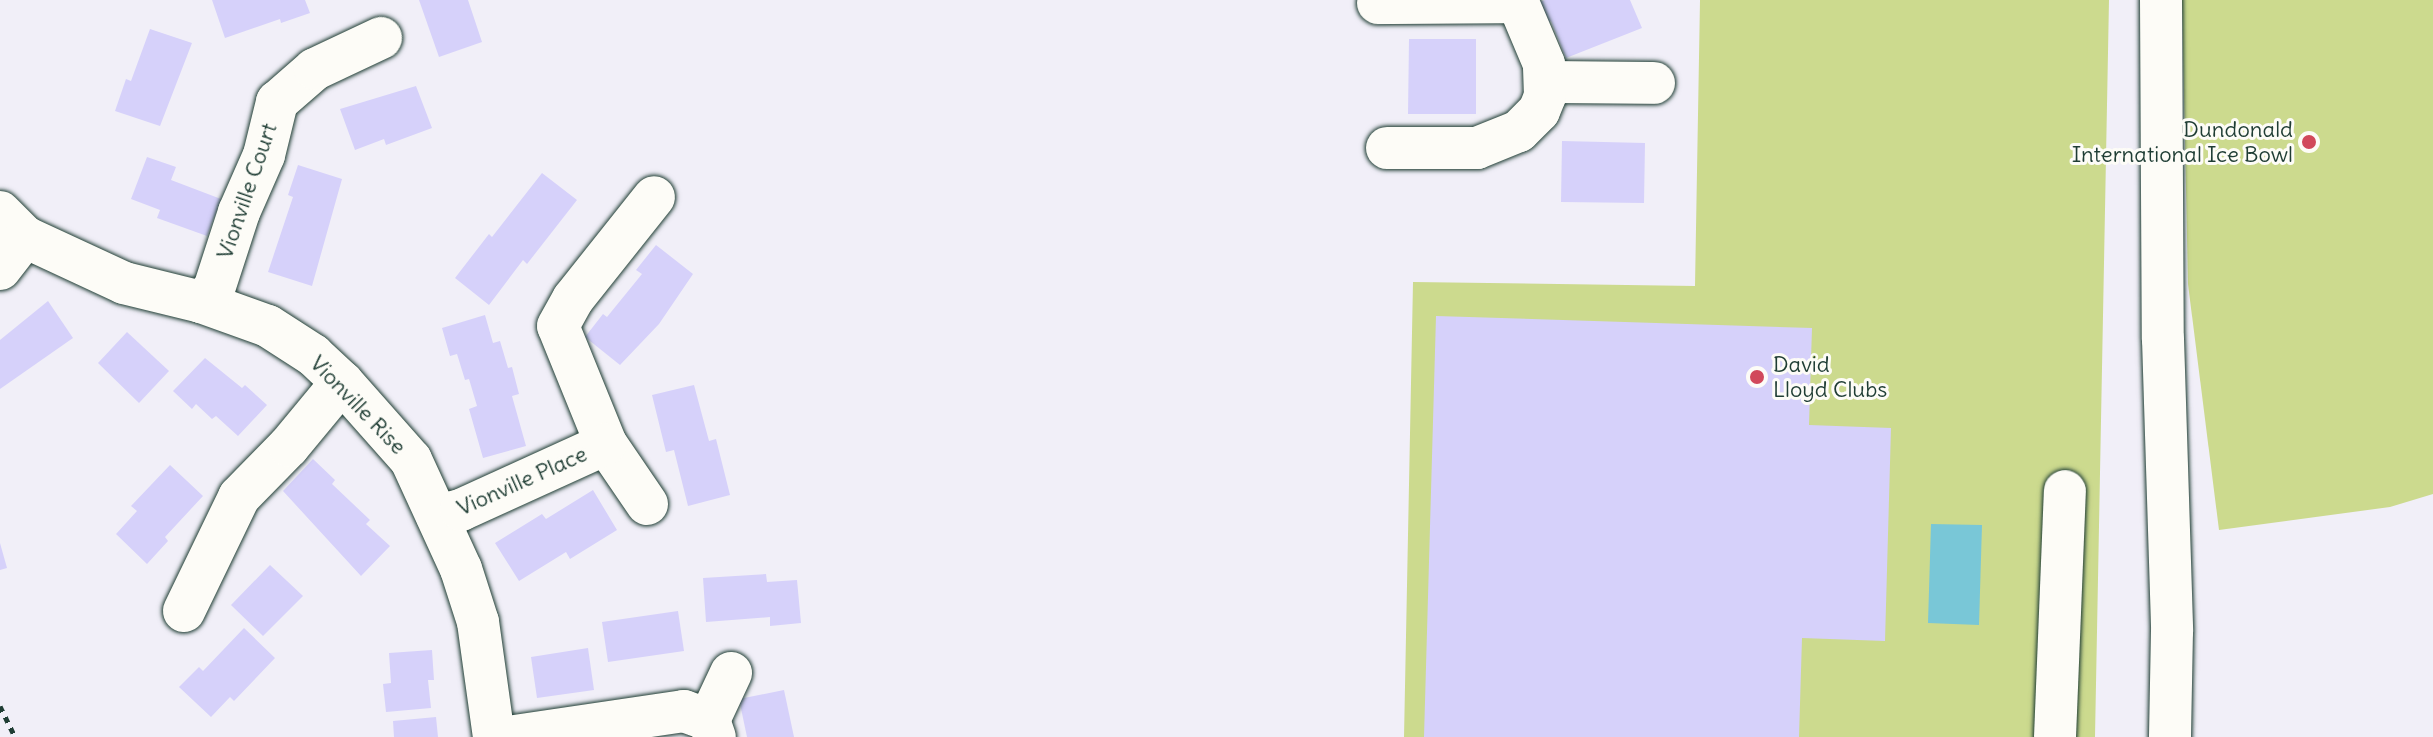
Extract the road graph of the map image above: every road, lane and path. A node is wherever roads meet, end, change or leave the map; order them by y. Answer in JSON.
{"nodes":[{"id":1,"x":2161,"y":0,"type":"edge"},
{"id":2,"x":1518,"y":1,"type":"edge"},
{"id":3,"x":1378,"y":3,"type":"dead end"},
{"id":4,"x":381,"y":38,"type":"dead end"},
{"id":5,"x":1546,"y":82,"type":"junction"},
{"id":6,"x":1654,"y":83,"type":"dead end"},
{"id":7,"x":1387,"y":148,"type":"dead end"},
{"id":8,"x":654,"y":197,"type":"dead end"},
{"id":9,"x":12,"y":224,"type":"edge"},
{"id":10,"x":0,"y":269,"type":"edge"},
{"id":11,"x":201,"y":302,"type":"junction"},
{"id":12,"x":342,"y":382,"type":"junction"},
{"id":13,"x":606,"y":444,"type":"junction"},
{"id":14,"x":2065,"y":491,"type":"dead end"},
{"id":15,"x":647,"y":504,"type":"dead end"},
{"id":16,"x":437,"y":516,"type":"junction"},
{"id":17,"x":184,"y":611,"type":"dead end"},
{"id":18,"x":731,"y":673,"type":"dead end"},
{"id":19,"x":0,"y":706,"type":"edge"},
{"id":20,"x":712,"y":728,"type":"edge"},
{"id":21,"x":15,"y":737,"type":"edge"},
{"id":22,"x":494,"y":737,"type":"edge"},
{"id":23,"x":508,"y":737,"type":"edge"},
{"id":24,"x":2055,"y":737,"type":"edge"},
{"id":25,"x":2170,"y":737,"type":"edge"}],
"edges":[{"from":1,"to":25,"type":"street"},
{"from":2,"to":3,"type":"street"},
{"from":2,"to":5,"type":"street"},
{"from":4,"to":11,"type":"street","name":"Vionville Court"},
{"from":5,"to":6,"type":"street"},
{"from":5,"to":7,"type":"street"},
{"from":8,"to":13,"type":"street","name":"Vionville Place"},
{"from":9,"to":10,"type":"street"},
{"from":9,"to":11,"type":"street","name":"Vionville Rise"},
{"from":11,"to":12,"type":"street","name":"Vionville Rise"},
{"from":12,"to":16,"type":"street","name":"Vionville Rise"},
{"from":12,"to":17,"type":"street"},
{"from":13,"to":15,"type":"street","name":"Vionville Place"},
{"from":13,"to":16,"type":"street","name":"Vionville Place"},
{"from":14,"to":24,"type":"street"},
{"from":16,"to":22,"type":"street","name":"Vionville Rise"},
{"from":18,"to":20,"type":"street"},
{"from":19,"to":21,"type":"path"},
{"from":20,"to":23,"type":"street"}]}
